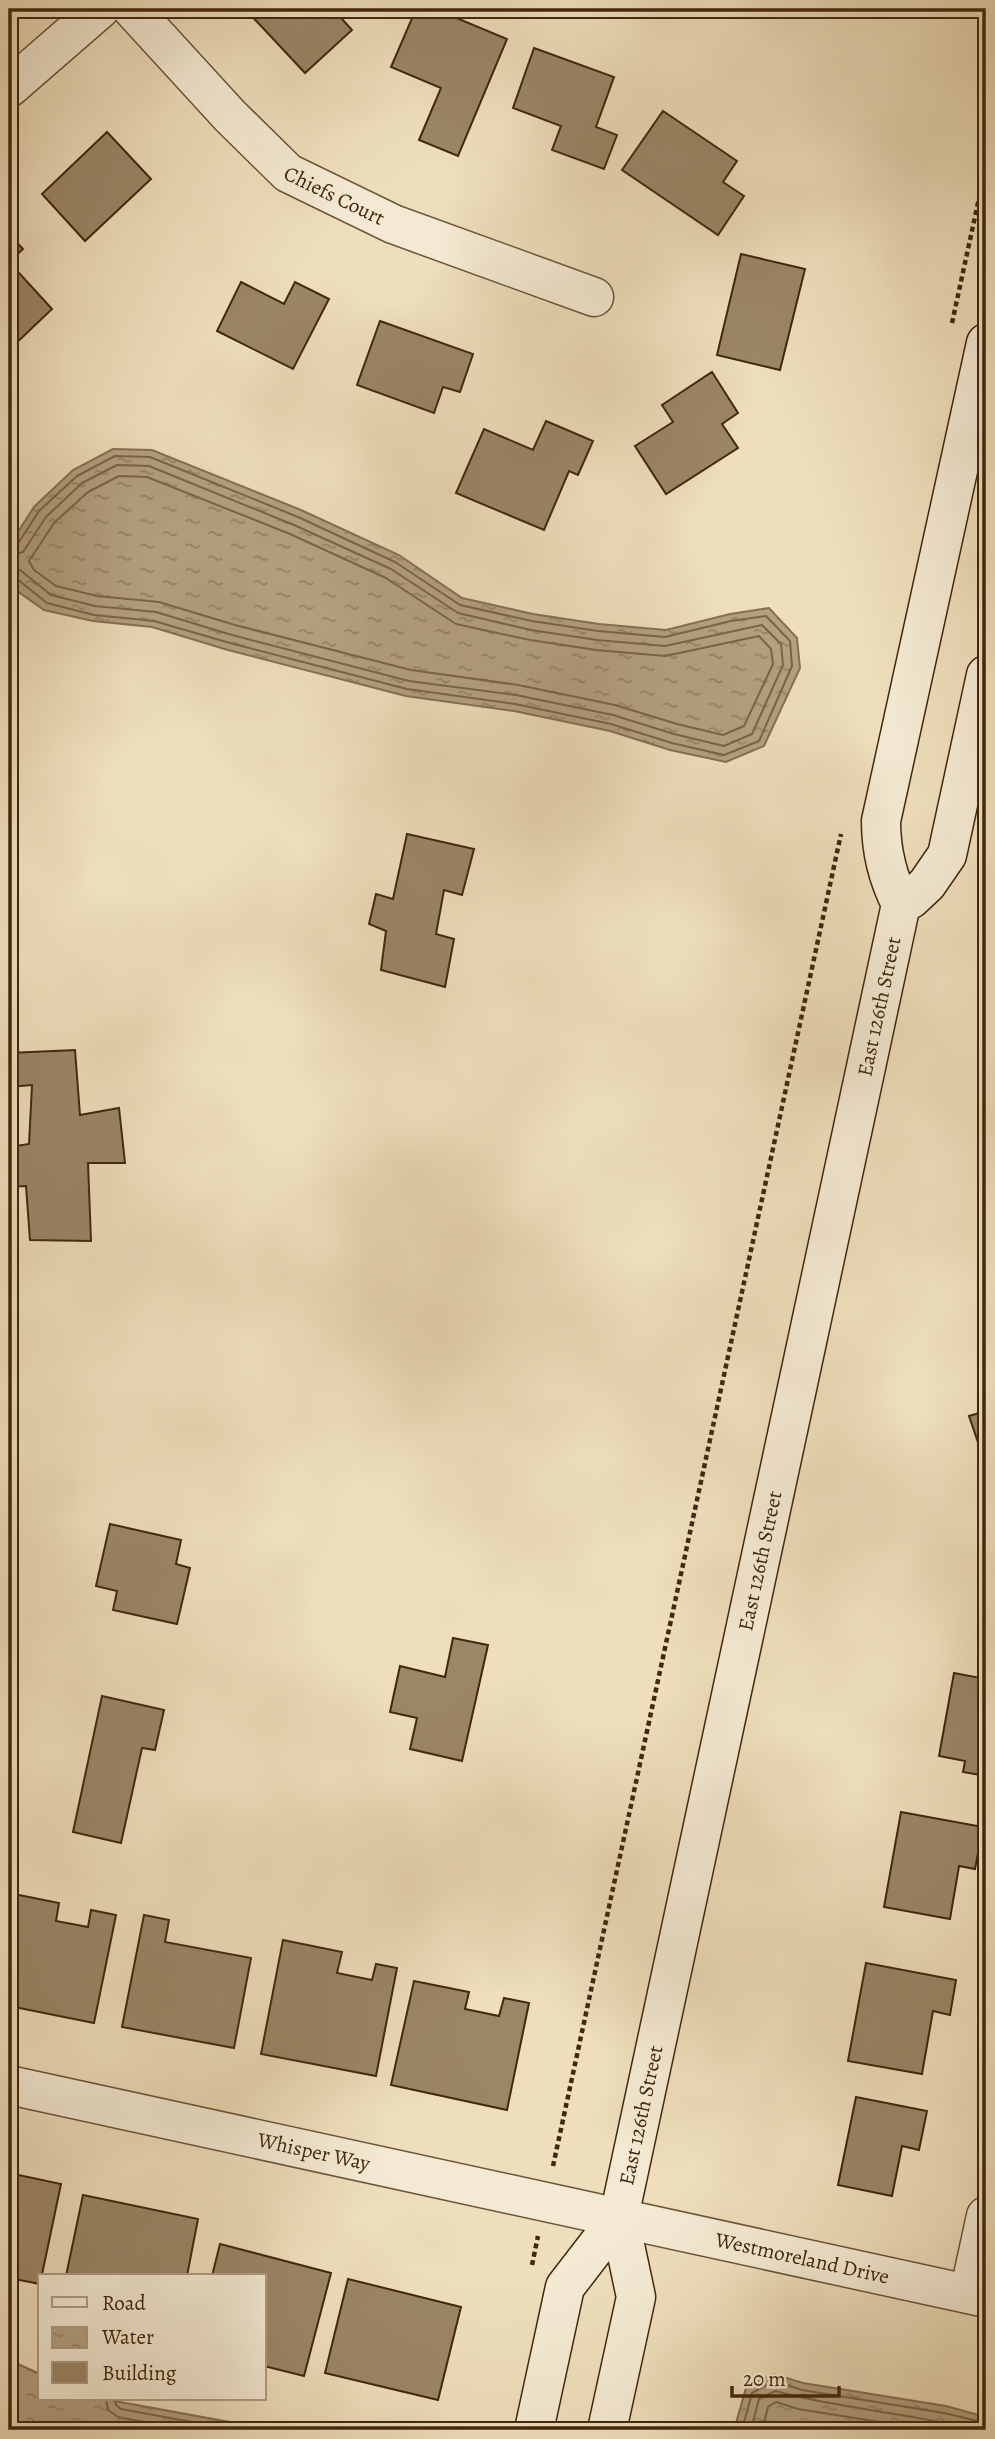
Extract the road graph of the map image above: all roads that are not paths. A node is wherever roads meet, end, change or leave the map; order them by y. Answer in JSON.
{"nodes":[{"id":1,"x":100,"y":9,"type":"edge"},
{"id":2,"x":132,"y":9,"type":"edge"},
{"id":3,"x":9,"y":88,"type":"edge"},
{"id":4,"x":594,"y":296,"type":"dead end"},
{"id":5,"x":986,"y":343,"type":"edge"},
{"id":6,"x":986,"y":675,"type":"edge"},
{"id":7,"x":901,"y":904,"type":"junction"},
{"id":8,"x":9,"y":2085,"type":"edge"},
{"id":9,"x":986,"y":2216,"type":"edge"},
{"id":10,"x":619,"y":2217,"type":"junction"},
{"id":11,"x":978,"y":2296,"type":"edge"},
{"id":12,"x":534,"y":2430,"type":"edge"},
{"id":13,"x":607,"y":2430,"type":"edge"}],
"edges":[{"from":1,"to":3,"type":"main road"},
{"from":2,"to":4,"type":"main road","name":"Chiefs Court"},
{"from":5,"to":7,"type":"main road"},
{"from":6,"to":7,"type":"main road"},
{"from":7,"to":10,"type":"main road","name":"East 126th Street"},
{"from":8,"to":10,"type":"main road","name":"Whisper Way"},
{"from":9,"to":11,"type":"main road"},
{"from":10,"to":11,"type":"main road","name":"Westmoreland Drive"},
{"from":10,"to":12,"type":"main road","name":"East 126th Street"},
{"from":10,"to":13,"type":"main road","name":"East 126th Street"}]}
